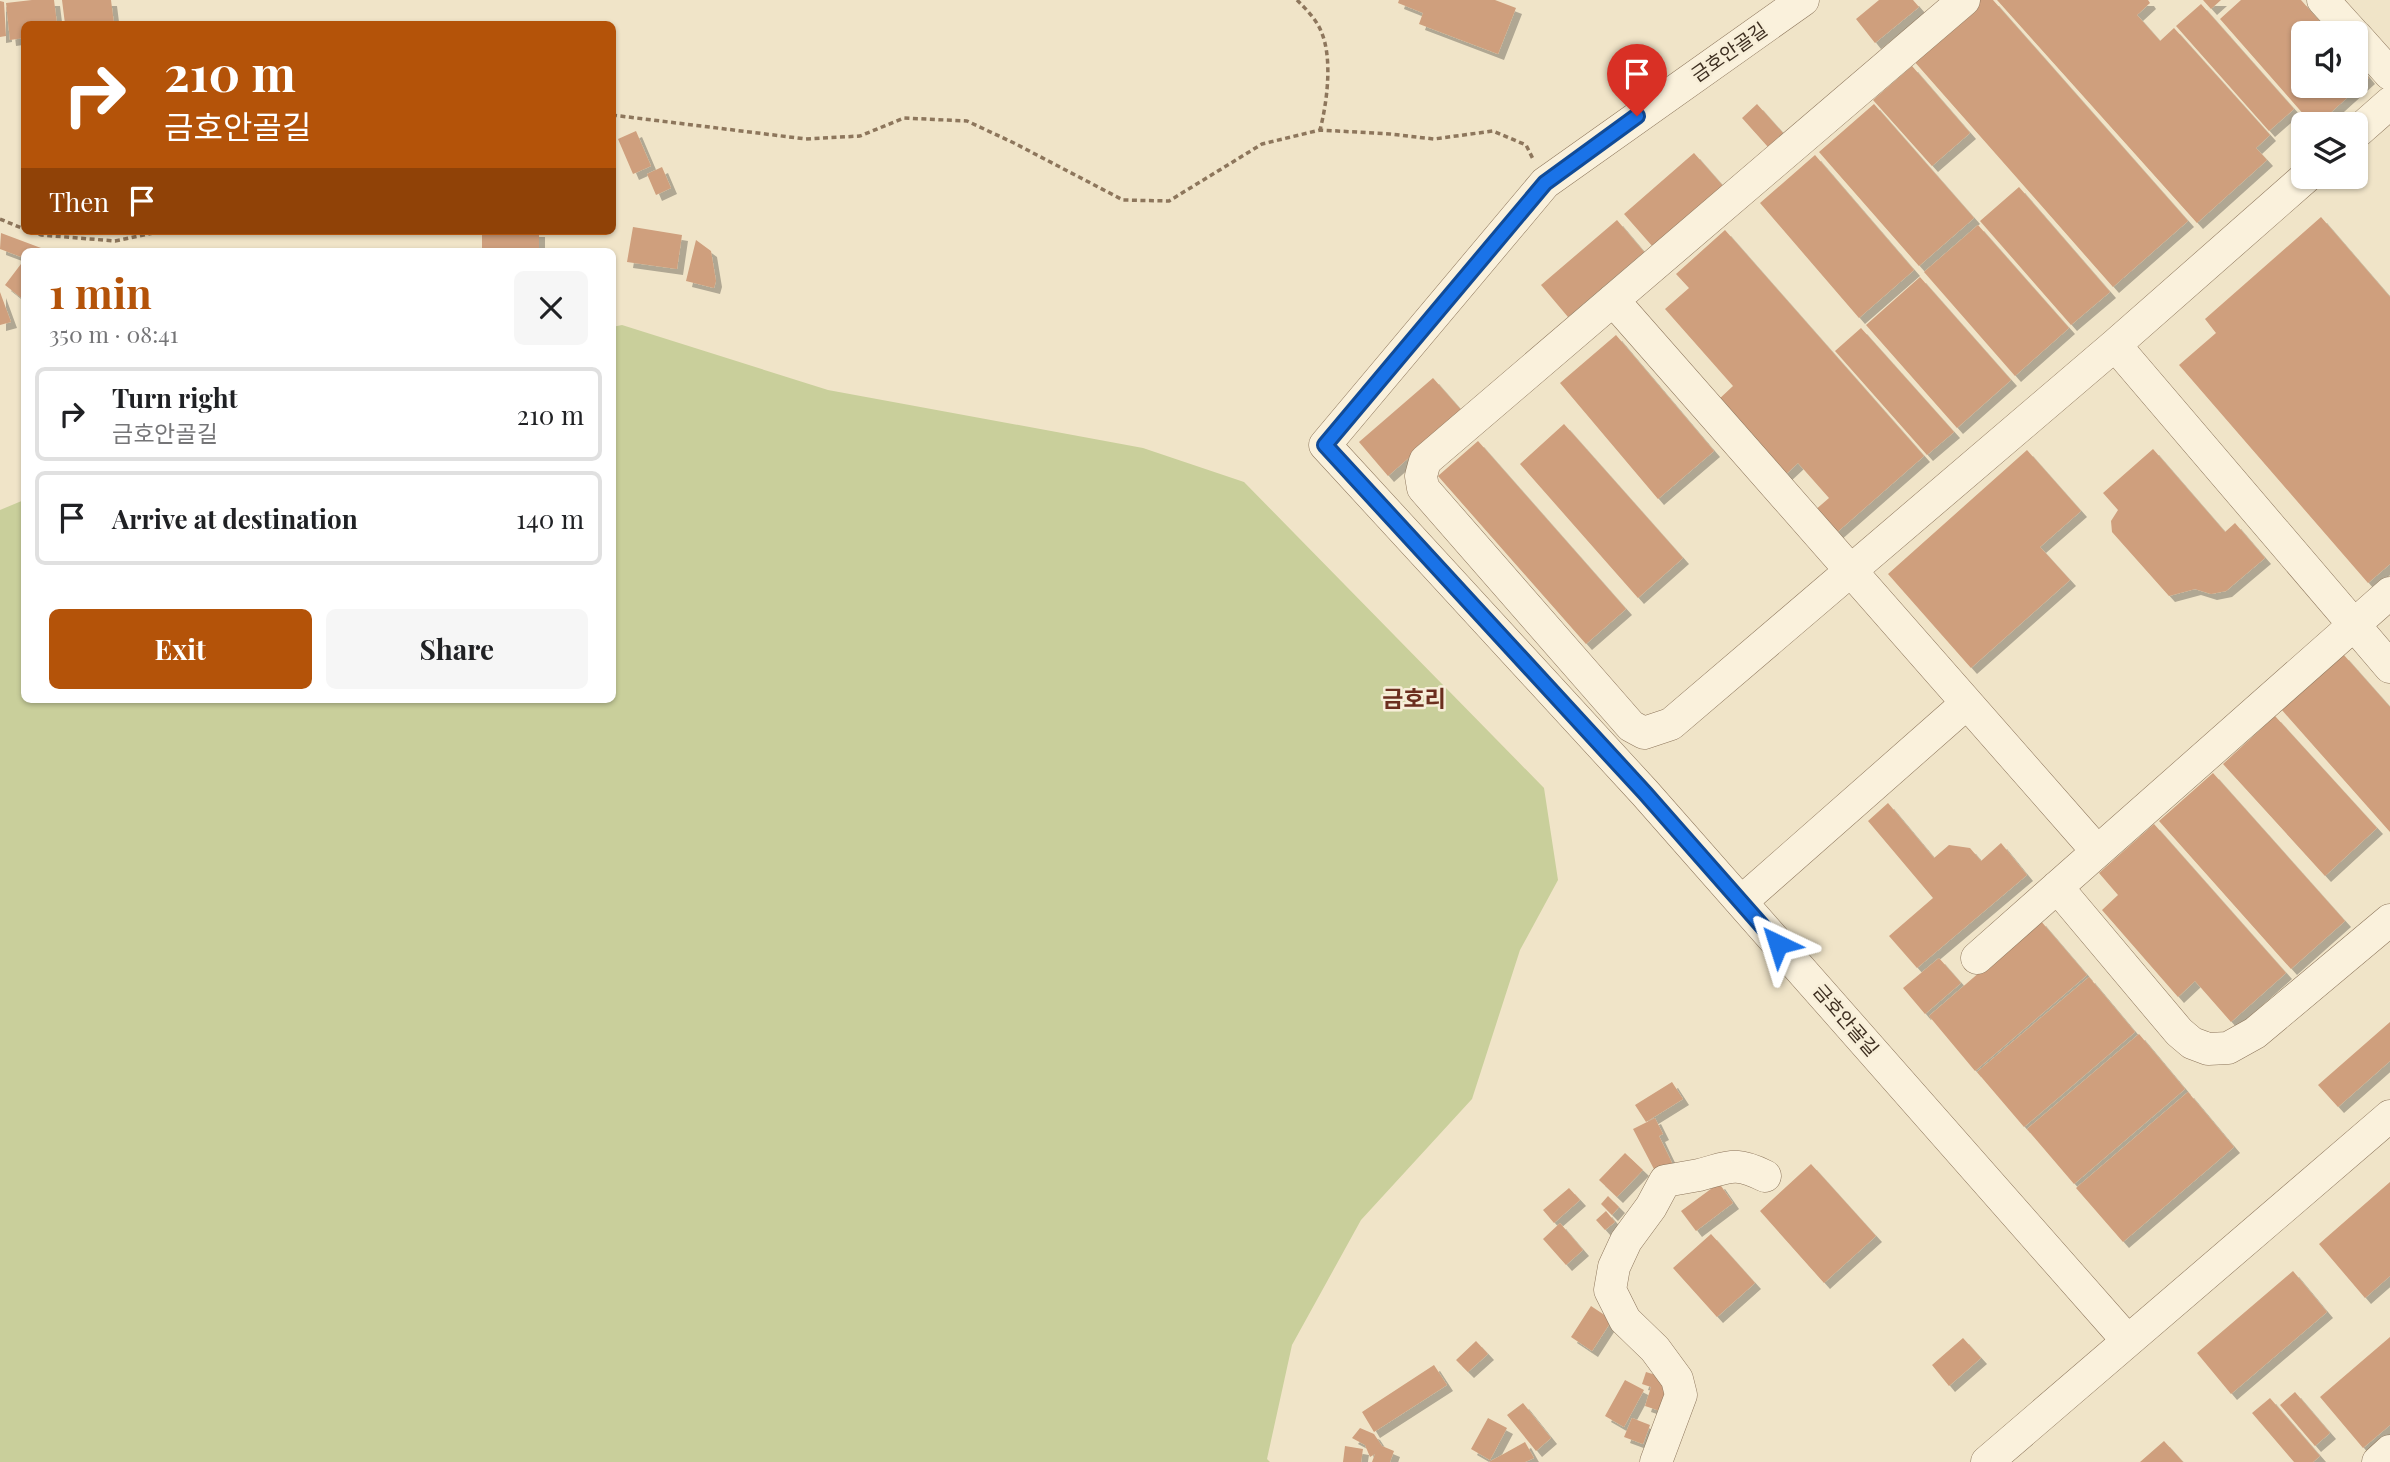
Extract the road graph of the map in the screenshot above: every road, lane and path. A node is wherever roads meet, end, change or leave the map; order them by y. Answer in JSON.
{"nodes":[{"id":1,"x":1297,"y":0,"type":"edge"},
{"id":2,"x":1803,"y":0,"type":"edge"},
{"id":3,"x":1964,"y":0,"type":"edge"},
{"id":4,"x":2323,"y":0,"type":"edge"},
{"id":5,"x":2342,"y":21,"type":"edge"},
{"id":6,"x":2368,"y":50,"type":"edge"},
{"id":7,"x":2390,"y":74,"type":"edge"},
{"id":8,"x":2390,"y":103,"type":"edge"},
{"id":9,"x":616,"y":115,"type":"edge"},
{"id":10,"x":2368,"y":122,"type":"edge"},
{"id":11,"x":1320,"y":130,"type":"junction"},
{"id":12,"x":1545,"y":183,"type":"junction"},
{"id":13,"x":2292,"y":189,"type":"edge"},
{"id":14,"x":0,"y":219,"type":"edge"},
{"id":15,"x":21,"y":228,"type":"edge"},
{"id":16,"x":41,"y":235,"type":"edge"},
{"id":17,"x":144,"y":235,"type":"edge"},
{"id":18,"x":1614,"y":300,"type":"junction"},
{"id":19,"x":2116,"y":345,"type":"junction"},
{"id":20,"x":1851,"y":571,"type":"junction"},
{"id":21,"x":2390,"y":593,"type":"edge"},
{"id":22,"x":2354,"y":625,"type":"junction"},
{"id":23,"x":2390,"y":667,"type":"edge"},
{"id":24,"x":1967,"y":703,"type":"junction"},
{"id":25,"x":2097,"y":851,"type":"junction"},
{"id":26,"x":2057,"y":887,"type":"junction"},
{"id":27,"x":1741,"y":902,"type":"junction"},
{"id":28,"x":2390,"y":920,"type":"edge"},
{"id":29,"x":1977,"y":958,"type":"dead end"},
{"id":30,"x":2389,"y":1119,"type":"edge"},
{"id":31,"x":1765,"y":1176,"type":"dead end"},
{"id":32,"x":2127,"y":1340,"type":"junction"},
{"id":33,"x":2390,"y":1451,"type":"edge"},
{"id":34,"x":1656,"y":1462,"type":"edge"},
{"id":35,"x":1987,"y":1462,"type":"edge"},
{"id":36,"x":2378,"y":1462,"type":"edge"}],
"edges":[{"from":1,"to":11,"type":"path"},
{"from":2,"to":12,"type":"street","name":"금호안골길"},
{"from":3,"to":18,"type":"street"},
{"from":4,"to":5,"type":"street"},
{"from":6,"to":7,"type":"street"},
{"from":8,"to":10,"type":"street"},
{"from":9,"to":11,"type":"path"},
{"from":11,"to":12,"type":"path"},
{"from":12,"to":27,"type":"street","name":"금호안골길"},
{"from":13,"to":19,"type":"street"},
{"from":14,"to":15,"type":"path"},
{"from":16,"to":17,"type":"path"},
{"from":18,"to":20,"type":"street"},
{"from":18,"to":20,"type":"street"},
{"from":19,"to":20,"type":"street"},
{"from":19,"to":22,"type":"street"},
{"from":20,"to":24,"type":"street"},
{"from":21,"to":22,"type":"street"},
{"from":22,"to":23,"type":"street"},
{"from":22,"to":25,"type":"street"},
{"from":24,"to":25,"type":"street"},
{"from":24,"to":27,"type":"street"},
{"from":25,"to":26,"type":"street"},
{"from":26,"to":28,"type":"street"},
{"from":26,"to":29,"type":"street"},
{"from":27,"to":32,"type":"street","name":"금호안골길"},
{"from":30,"to":32,"type":"street"},
{"from":31,"to":34,"type":"street"},
{"from":32,"to":35,"type":"street"},
{"from":33,"to":36,"type":"street"}]}
